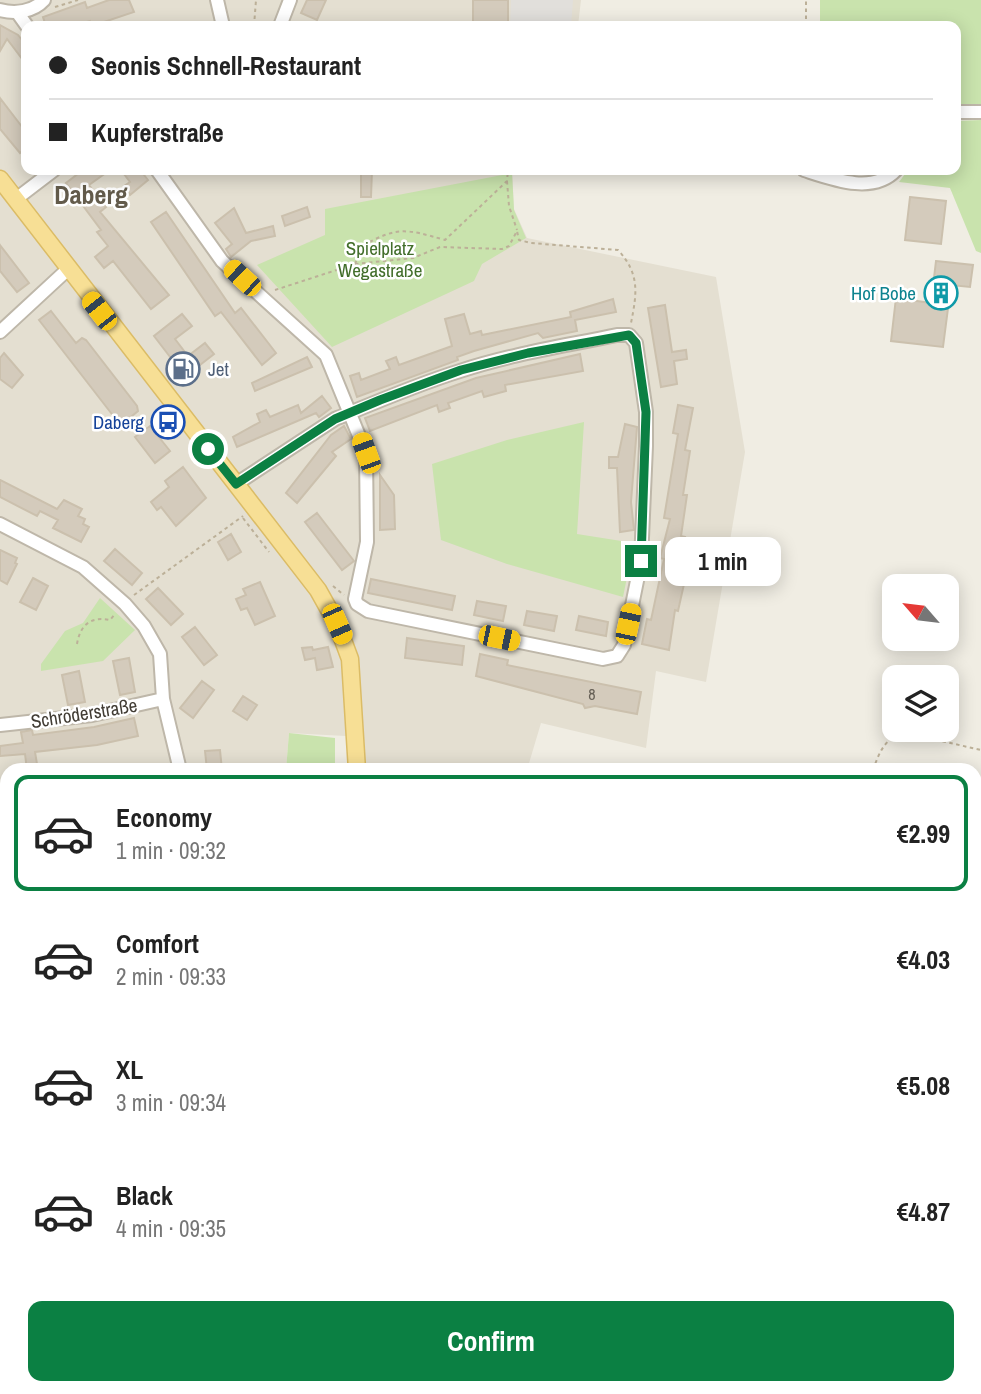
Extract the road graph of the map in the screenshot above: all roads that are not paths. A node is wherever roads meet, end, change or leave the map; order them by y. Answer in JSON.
{"nodes":[{"id":1,"x":217,"y":0,"type":"edge"},
{"id":2,"x":290,"y":0,"type":"edge"},
{"id":3,"x":43,"y":2,"type":"edge"},
{"id":4,"x":0,"y":10,"type":"edge"},
{"id":5,"x":17,"y":12,"type":"junction"},
{"id":6,"x":23,"y":21,"type":"edge"},
{"id":7,"x":222,"y":21,"type":"edge"},
{"id":8,"x":282,"y":21,"type":"edge"},
{"id":9,"x":981,"y":112,"type":"edge"},
{"id":10,"x":961,"y":113,"type":"edge"},
{"id":11,"x":48,"y":175,"type":"edge"},
{"id":12,"x":161,"y":175,"type":"edge"},
{"id":13,"x":824,"y":175,"type":"edge"},
{"id":14,"x":891,"y":175,"type":"edge"},
{"id":15,"x":0,"y":179,"type":"edge"},
{"id":16,"x":16,"y":200,"type":"junction"},
{"id":17,"x":67,"y":270,"type":"junction"},
{"id":18,"x":0,"y":332,"type":"edge"},
{"id":19,"x":351,"y":412,"type":"junction"},
{"id":20,"x":236,"y":484,"type":"junction"},
{"id":21,"x":0,"y":524,"type":"edge"},
{"id":22,"x":163,"y":699,"type":"junction"},
{"id":23,"x":0,"y":725,"type":"edge"},
{"id":24,"x":178,"y":763,"type":"edge"},
{"id":25,"x":357,"y":763,"type":"edge"}],
"edges":[{"from":1,"to":7,"type":"street"},
{"from":2,"to":8,"type":"street"},
{"from":3,"to":5,"type":"street"},
{"from":4,"to":5,"type":"street"},
{"from":5,"to":6,"type":"street"},
{"from":9,"to":10,"type":"street"},
{"from":11,"to":16,"type":"street"},
{"from":12,"to":19,"type":"street"},
{"from":13,"to":14,"type":"street"},
{"from":15,"to":16,"type":"main road"},
{"from":16,"to":17,"type":"main road"},
{"from":17,"to":18,"type":"street"},
{"from":17,"to":20,"type":"main road"},
{"from":19,"to":19,"type":"street"},
{"from":19,"to":20,"type":"street"},
{"from":20,"to":25,"type":"main road"},
{"from":21,"to":22,"type":"street","name":"Schröderstraße"},
{"from":22,"to":23,"type":"street","name":"Schröderstraße"},
{"from":22,"to":24,"type":"street"}]}
